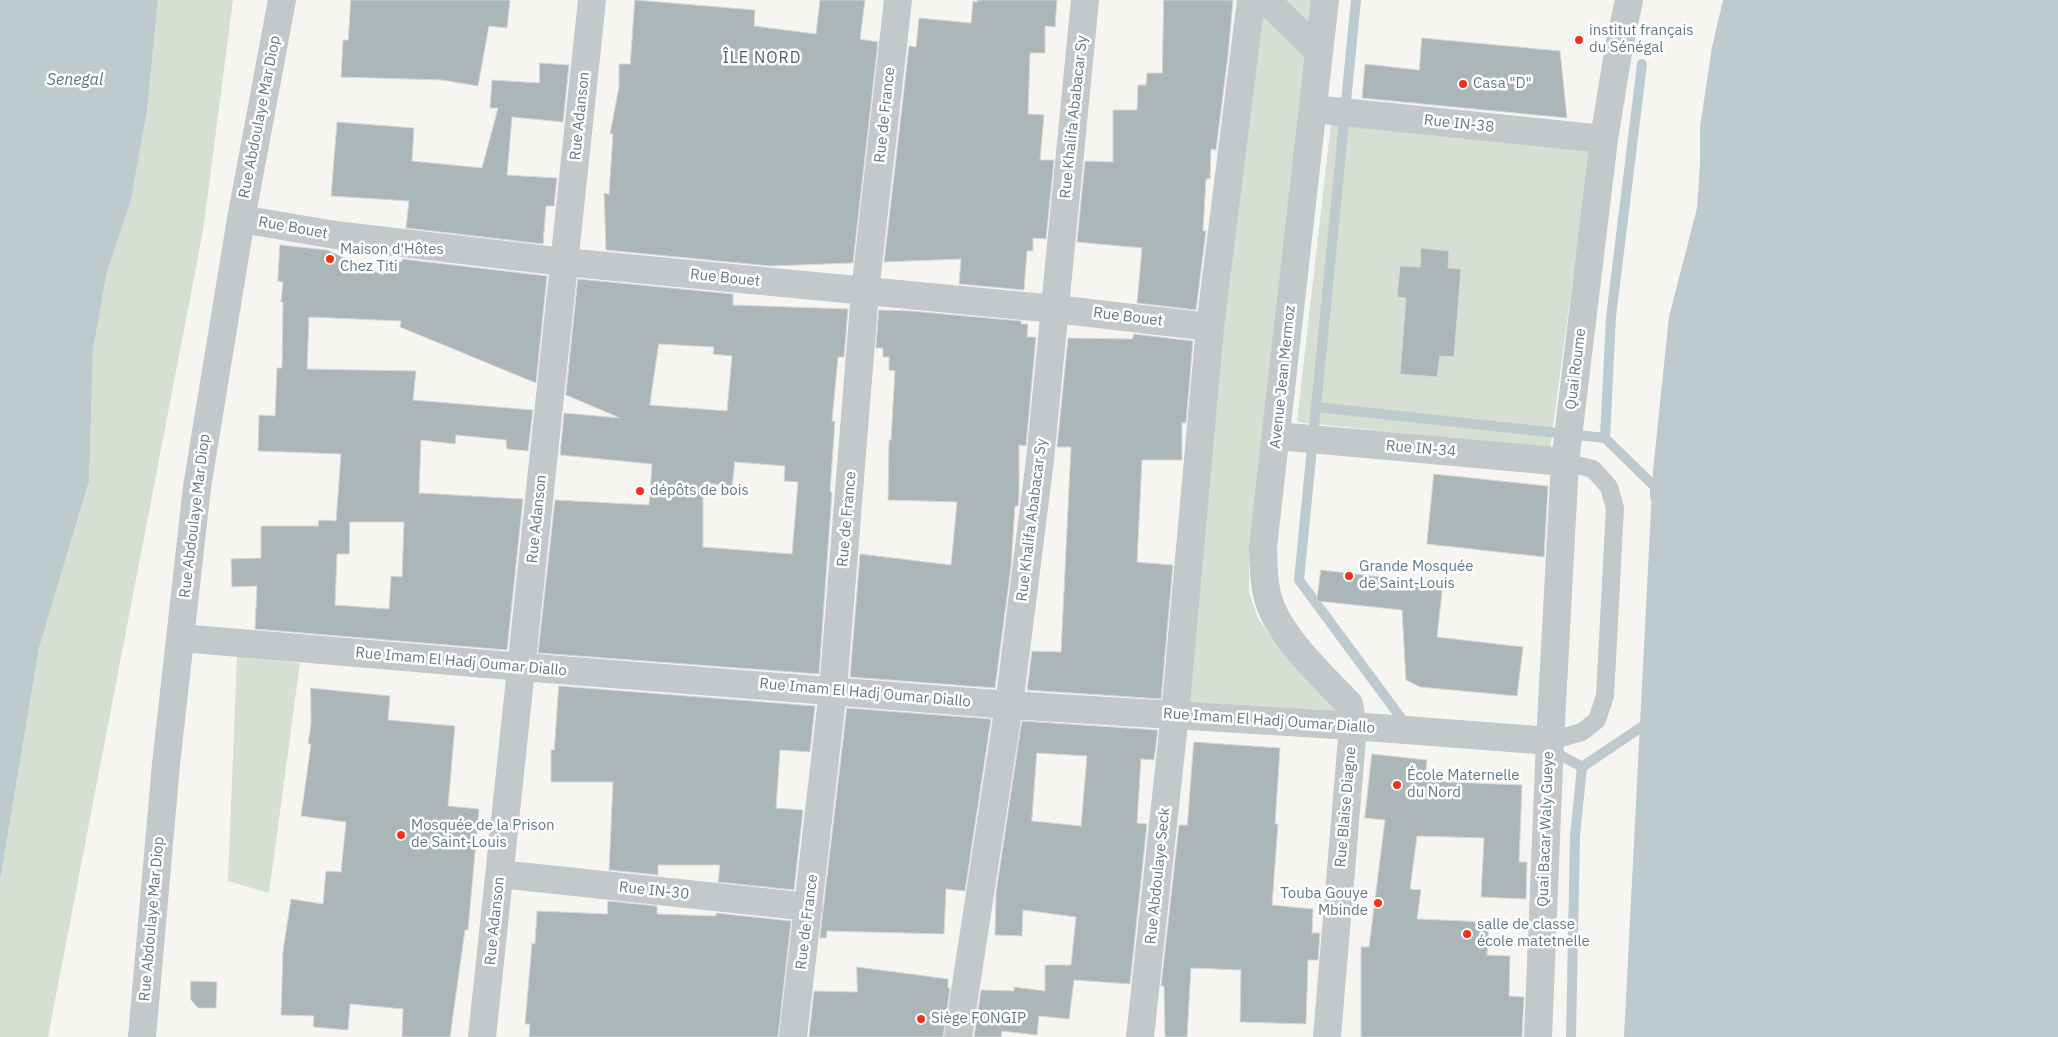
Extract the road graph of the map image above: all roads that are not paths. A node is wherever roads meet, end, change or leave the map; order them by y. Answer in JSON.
{"nodes":[{"id":1,"x":282,"y":0,"type":"edge"},
{"id":2,"x":592,"y":0,"type":"edge"},
{"id":3,"x":898,"y":0,"type":"edge"},
{"id":4,"x":1085,"y":0,"type":"edge"},
{"id":5,"x":1251,"y":0,"type":"edge"},
{"id":6,"x":1266,"y":0,"type":"edge"},
{"id":7,"x":1325,"y":0,"type":"edge"},
{"id":8,"x":1630,"y":0,"type":"edge"},
{"id":9,"x":1319,"y":52,"type":"junction"},
{"id":10,"x":1313,"y":109,"type":"junction"},
{"id":11,"x":1604,"y":139,"type":"junction"},
{"id":12,"x":241,"y":219,"type":"junction"},
{"id":13,"x":564,"y":262,"type":"junction"},
{"id":14,"x":865,"y":292,"type":"junction"},
{"id":15,"x":1055,"y":309,"type":"junction"},
{"id":16,"x":1210,"y":327,"type":"junction"},
{"id":17,"x":1277,"y":436,"type":"junction"},
{"id":18,"x":1565,"y":462,"type":"junction"},
{"id":19,"x":180,"y":638,"type":"junction"},
{"id":20,"x":522,"y":667,"type":"junction"},
{"id":21,"x":833,"y":690,"type":"junction"},
{"id":22,"x":1009,"y":705,"type":"junction"},
{"id":23,"x":1175,"y":714,"type":"junction"},
{"id":24,"x":1353,"y":726,"type":"junction"},
{"id":25,"x":1550,"y":741,"type":"junction"},
{"id":26,"x":500,"y":874,"type":"junction"},
{"id":27,"x":809,"y":907,"type":"junction"},
{"id":28,"x":142,"y":1037,"type":"edge"},
{"id":29,"x":482,"y":1037,"type":"edge"},
{"id":30,"x":793,"y":1037,"type":"edge"},
{"id":31,"x":958,"y":1037,"type":"edge"},
{"id":32,"x":1140,"y":1037,"type":"edge"},
{"id":33,"x":1327,"y":1037,"type":"edge"},
{"id":34,"x":1538,"y":1037,"type":"edge"}],
"edges":[{"from":1,"to":12,"type":"street","name":"Rue Abdoulaye Mar Diop"},
{"from":2,"to":13,"type":"street","name":"Rue Adanson"},
{"from":3,"to":14,"type":"street","name":"Rue de France"},
{"from":4,"to":15,"type":"street","name":"Rue Khalifa Ababacar Sy"},
{"from":5,"to":16,"type":"street"},
{"from":6,"to":9,"type":"street"},
{"from":7,"to":9,"type":"street","name":"Avenue Jean Mermoz"},
{"from":8,"to":11,"type":"street","name":"Quai Roume"},
{"from":9,"to":10,"type":"street","name":"Avenue Jean Mermoz"},
{"from":10,"to":11,"type":"street","name":"Rue IN-38"},
{"from":10,"to":17,"type":"street","name":"Avenue Jean Mermoz"},
{"from":11,"to":18,"type":"street","name":"Quai Roume"},
{"from":12,"to":13,"type":"street","name":"Rue Bouet"},
{"from":12,"to":19,"type":"street","name":"Rue Abdoulaye Mar Diop"},
{"from":13,"to":14,"type":"street","name":"Rue Bouet"},
{"from":13,"to":20,"type":"street","name":"Rue Adanson"},
{"from":14,"to":15,"type":"street","name":"Rue Bouet"},
{"from":14,"to":21,"type":"street","name":"Rue de France"},
{"from":15,"to":16,"type":"street","name":"Rue Bouet"},
{"from":15,"to":22,"type":"street","name":"Rue Khalifa Ababacar Sy"},
{"from":16,"to":23,"type":"street"},
{"from":17,"to":18,"type":"street","name":"Rue IN-34"},
{"from":17,"to":24,"type":"street","name":"Avenue Jean Mermoz"},
{"from":18,"to":25,"type":"street","name":"Quai Roume"},
{"from":18,"to":25,"type":"lane"},
{"from":19,"to":20,"type":"street","name":"Rue Imam El Hadj Oumar Diallo"},
{"from":19,"to":28,"type":"street","name":"Rue Abdoulaye Mar Diop"},
{"from":20,"to":21,"type":"street","name":"Rue Imam El Hadj Oumar Diallo"},
{"from":20,"to":26,"type":"street","name":"Rue Adanson"},
{"from":21,"to":22,"type":"street","name":"Rue Imam El Hadj Oumar Diallo"},
{"from":21,"to":27,"type":"street","name":"Rue de France"},
{"from":22,"to":23,"type":"street","name":"Rue Imam El Hadj Oumar Diallo"},
{"from":22,"to":31,"type":"street","name":"Rue Khalifa Ababacar Sy"},
{"from":23,"to":24,"type":"street","name":"Rue Imam El Hadj Oumar Diallo"},
{"from":23,"to":32,"type":"street","name":"Rue Abdoulaye Seck"},
{"from":24,"to":25,"type":"street","name":"Rue Imam El Hadj Oumar Diallo"},
{"from":24,"to":33,"type":"street","name":"Rue Blaise Diagne"},
{"from":25,"to":34,"type":"street","name":"Quai Bacar Waly Gueye"},
{"from":26,"to":27,"type":"street","name":"Rue IN-30"},
{"from":26,"to":29,"type":"street","name":"Rue Adanson"},
{"from":27,"to":30,"type":"street","name":"Rue de France"}]}
